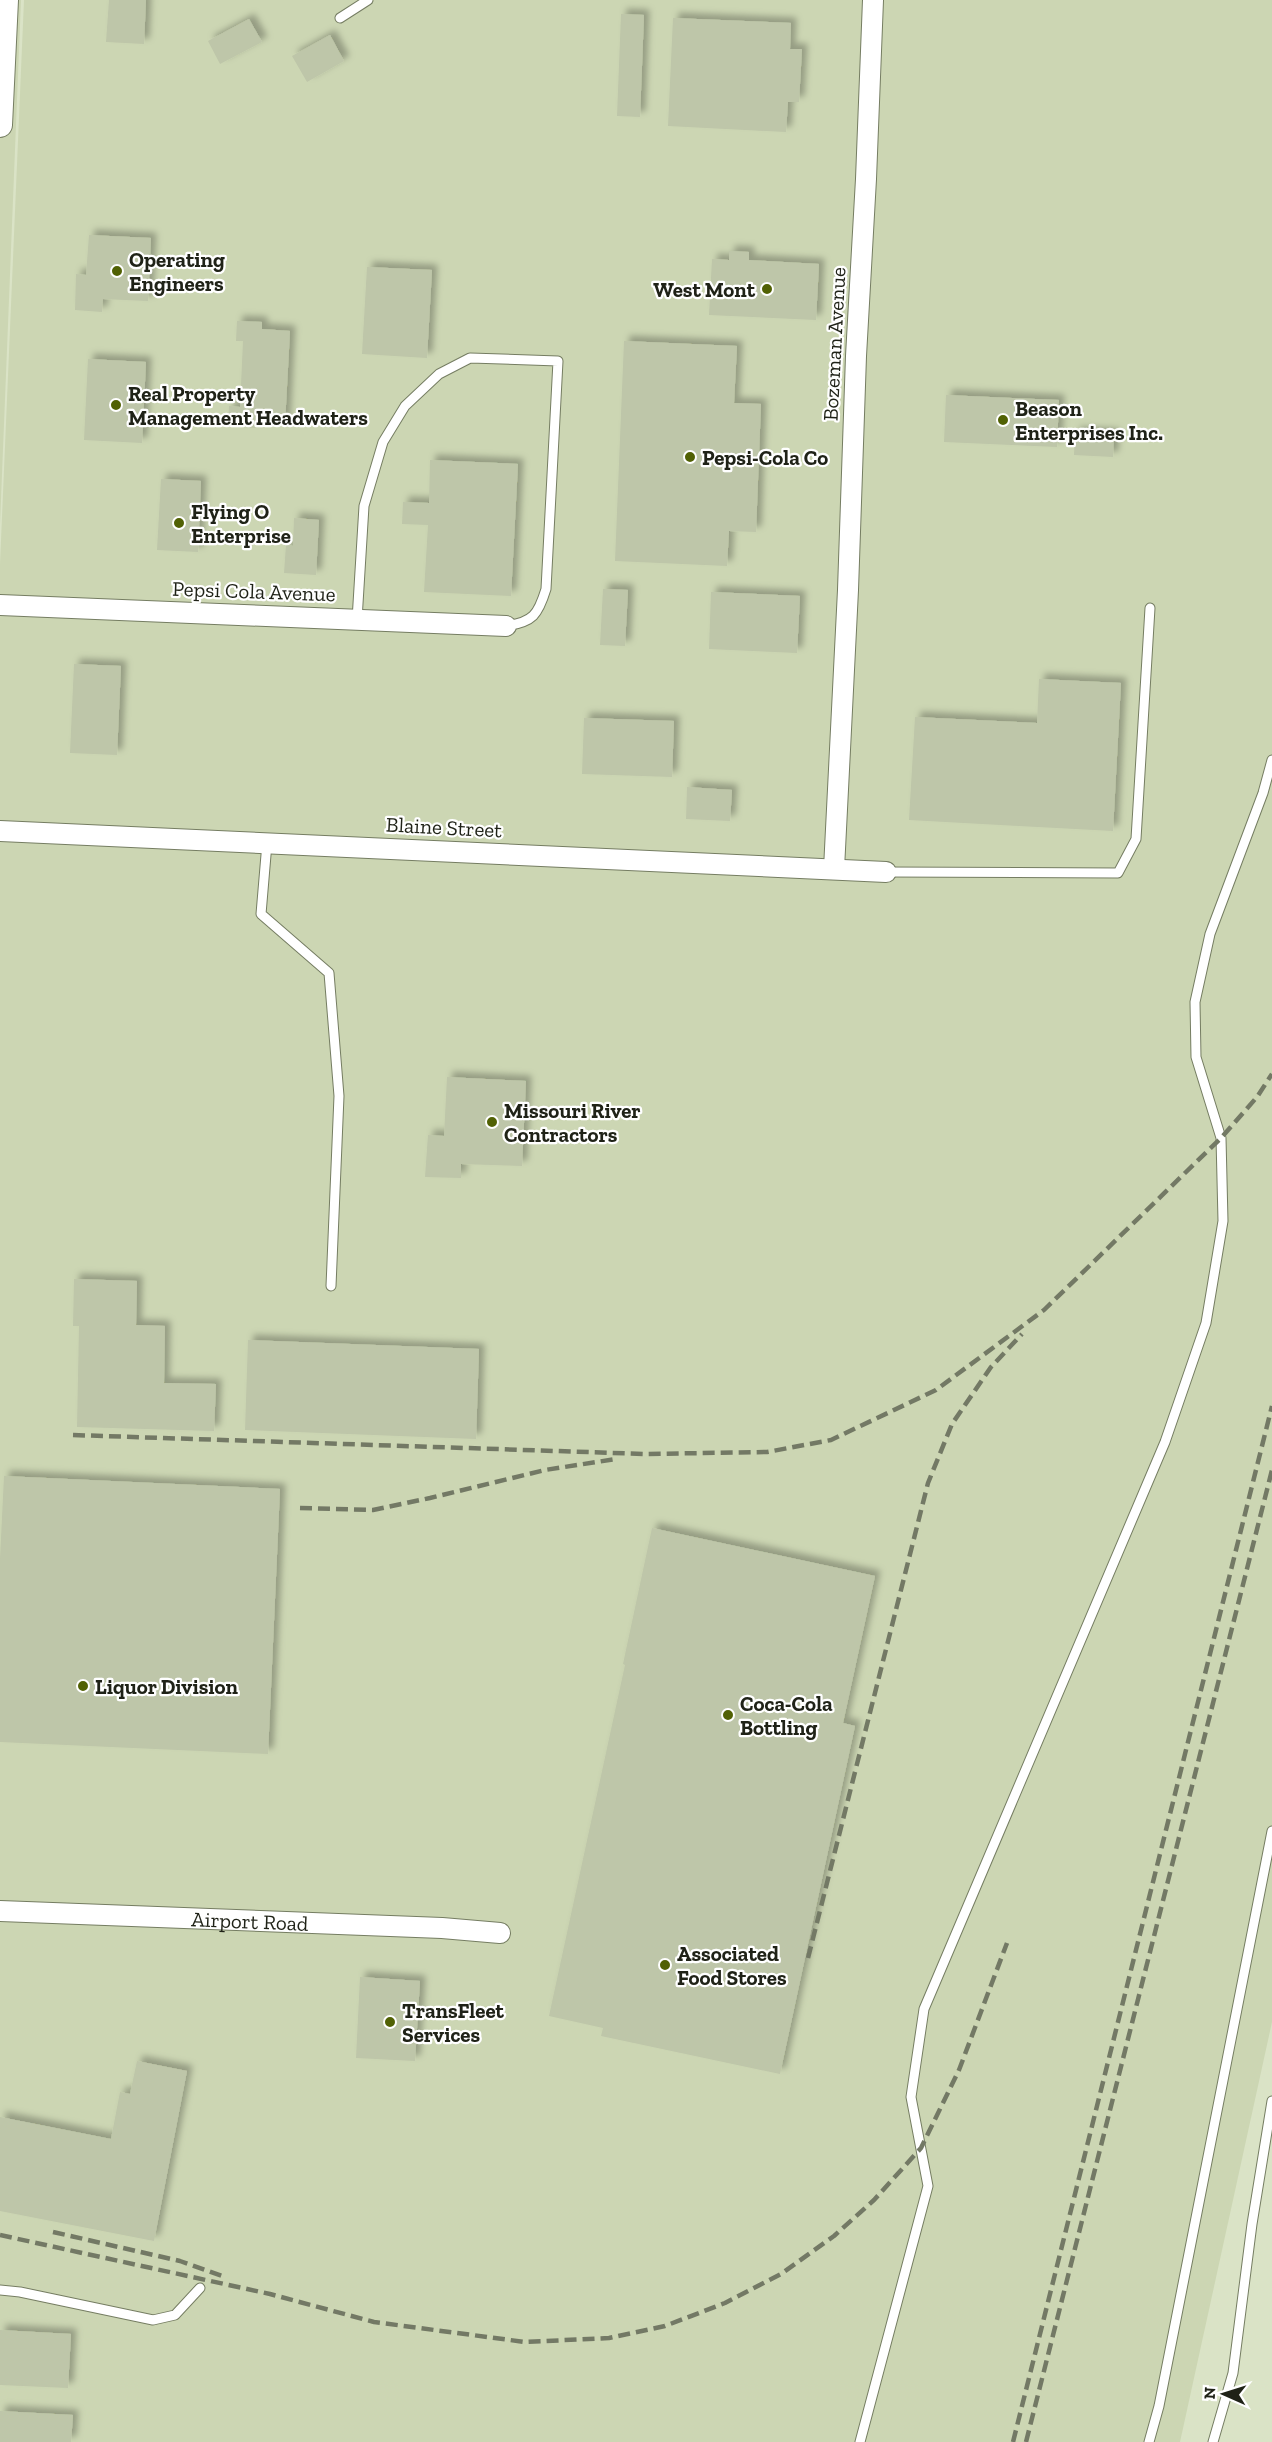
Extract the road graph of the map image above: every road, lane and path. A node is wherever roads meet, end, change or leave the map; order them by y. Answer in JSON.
{"nodes":[{"id":1,"x":6,"y":0,"type":"edge"},
{"id":2,"x":368,"y":0,"type":"edge"},
{"id":3,"x":873,"y":0,"type":"edge"},
{"id":4,"x":340,"y":18,"type":"dead end"},
{"id":5,"x":0,"y":125,"type":"edge"},
{"id":6,"x":0,"y":605,"type":"edge"},
{"id":7,"x":1150,"y":608,"type":"dead end"},
{"id":8,"x":357,"y":620,"type":"junction"},
{"id":9,"x":506,"y":626,"type":"joint"},
{"id":10,"x":1272,"y":760,"type":"edge"},
{"id":11,"x":0,"y":831,"type":"edge"},
{"id":12,"x":267,"y":843,"type":"junction"},
{"id":13,"x":834,"y":870,"type":"junction"},
{"id":14,"x":886,"y":872,"type":"joint"},
{"id":15,"x":331,"y":1286,"type":"dead end"},
{"id":16,"x":1272,"y":1831,"type":"edge"},
{"id":17,"x":0,"y":1911,"type":"edge"},
{"id":18,"x":500,"y":1933,"type":"dead end"},
{"id":19,"x":1272,"y":2101,"type":"edge"},
{"id":20,"x":200,"y":2288,"type":"dead end"},
{"id":21,"x":0,"y":2290,"type":"edge"},
{"id":22,"x":860,"y":2442,"type":"edge"},
{"id":23,"x":1149,"y":2442,"type":"edge"},
{"id":24,"x":1213,"y":2442,"type":"edge"}],
"edges":[{"from":1,"to":5,"type":"street"},
{"from":2,"to":4,"type":"lane"},
{"from":3,"to":13,"type":"street","name":"Bozeman Avenue"},
{"from":6,"to":8,"type":"street","name":"Pepsi Cola Avenue"},
{"from":7,"to":14,"type":"lane"},
{"from":8,"to":9,"type":"street","name":"Pepsi Cola Avenue"},
{"from":8,"to":9,"type":"lane"},
{"from":10,"to":22,"type":"lane"},
{"from":11,"to":12,"type":"street","name":"Blaine Street"},
{"from":12,"to":13,"type":"street","name":"Blaine Street"},
{"from":12,"to":15,"type":"lane"},
{"from":13,"to":14,"type":"street","name":"Blaine Street"},
{"from":16,"to":23,"type":"lane"},
{"from":17,"to":18,"type":"street","name":"Airport Road"},
{"from":19,"to":24,"type":"lane"},
{"from":20,"to":21,"type":"lane"}]}
